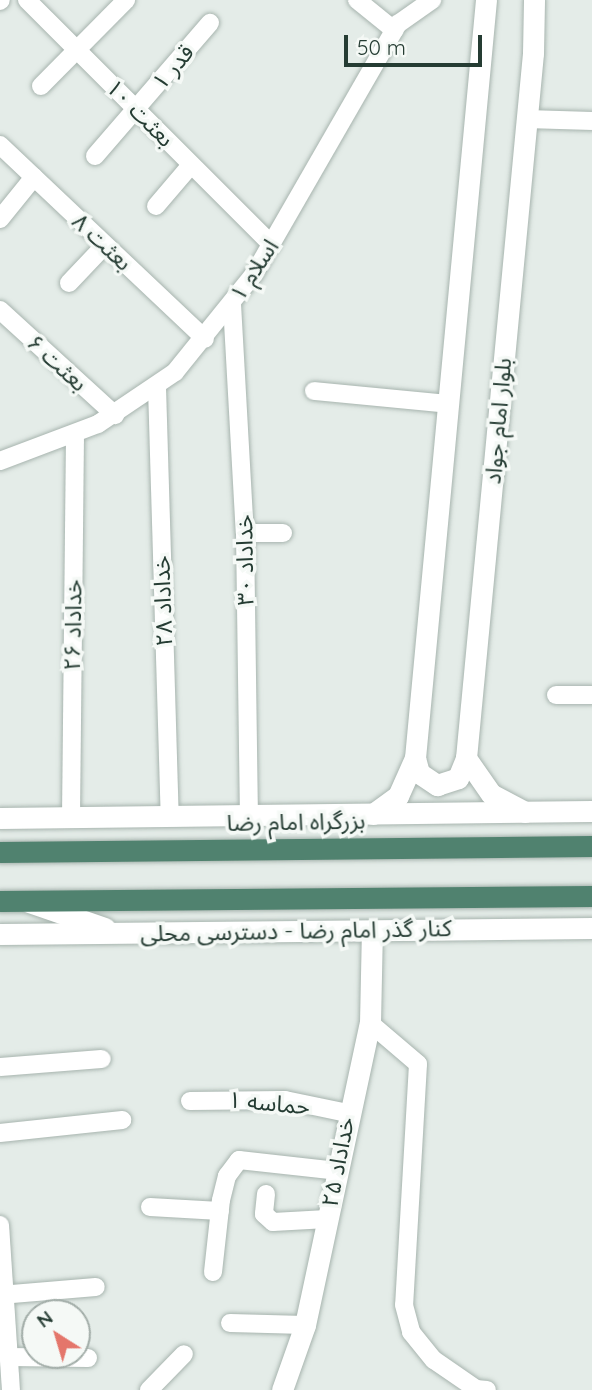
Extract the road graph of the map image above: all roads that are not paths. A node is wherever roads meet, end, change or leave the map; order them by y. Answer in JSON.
{"nodes":[{"id":1,"x":27,"y":0,"type":"edge"},
{"id":2,"x":126,"y":0,"type":"edge"},
{"id":3,"x":357,"y":0,"type":"edge"},
{"id":4,"x":432,"y":0,"type":"edge"},
{"id":5,"x":486,"y":0,"type":"edge"},
{"id":6,"x":534,"y":0,"type":"edge"},
{"id":7,"x":210,"y":23,"type":"dead end"},
{"id":8,"x":394,"y":30,"type":"junction"},
{"id":9,"x":76,"y":50,"type":"junction"},
{"id":10,"x":41,"y":86,"type":"dead end"},
{"id":11,"x":137,"y":110,"type":"junction"},
{"id":12,"x":527,"y":119,"type":"junction"},
{"id":13,"x":592,"y":121,"type":"edge"},
{"id":14,"x":0,"y":145,"type":"edge"},
{"id":15,"x":95,"y":156,"type":"dead end"},
{"id":16,"x":191,"y":165,"type":"junction"},
{"id":17,"x":34,"y":177,"type":"junction"},
{"id":18,"x":156,"y":206,"type":"dead end"},
{"id":19,"x":0,"y":219,"type":"edge"},
{"id":20,"x":105,"y":245,"type":"junction"},
{"id":21,"x":272,"y":245,"type":"junction"},
{"id":22,"x":69,"y":283,"type":"dead end"},
{"id":23,"x":232,"y":304,"type":"junction"},
{"id":24,"x":0,"y":310,"type":"edge"},
{"id":25,"x":205,"y":339,"type":"junction"},
{"id":26,"x":157,"y":387,"type":"junction"},
{"id":27,"x":314,"y":391,"type":"dead end"},
{"id":28,"x":449,"y":404,"type":"junction"},
{"id":29,"x":115,"y":415,"type":"junction"},
{"id":30,"x":75,"y":434,"type":"junction"},
{"id":31,"x":0,"y":461,"type":"edge"},
{"id":32,"x":245,"y":533,"type":"junction"},
{"id":33,"x":283,"y":533,"type":"dead end"},
{"id":34,"x":556,"y":695,"type":"dead end"},
{"id":35,"x":592,"y":695,"type":"edge"},
{"id":36,"x":415,"y":758,"type":"junction"},
{"id":37,"x":466,"y":758,"type":"junction"},
{"id":38,"x":592,"y":811,"type":"edge"},
{"id":39,"x":525,"y":812,"type":"junction"},
{"id":40,"x":373,"y":814,"type":"junction"},
{"id":41,"x":249,"y":815,"type":"junction"},
{"id":42,"x":170,"y":816,"type":"junction"},
{"id":43,"x":71,"y":817,"type":"junction"},
{"id":44,"x":5,"y":820,"type":"edge"},
{"id":45,"x":592,"y":846,"type":"edge"},
{"id":46,"x":0,"y":852,"type":"edge"},
{"id":47,"x":592,"y":896,"type":"edge"},
{"id":48,"x":372,"y":898,"type":"junction"},
{"id":49,"x":0,"y":901,"type":"edge"},
{"id":50,"x":27,"y":901,"type":"junction"},
{"id":51,"x":592,"y":928,"type":"edge"},
{"id":52,"x":372,"y":930,"type":"junction"},
{"id":53,"x":120,"y":933,"type":"junction"},
{"id":54,"x":0,"y":934,"type":"edge"},
{"id":55,"x":370,"y":1023,"type":"junction"},
{"id":56,"x":102,"y":1059,"type":"dead end"},
{"id":57,"x":0,"y":1067,"type":"edge"},
{"id":58,"x":190,"y":1101,"type":"dead end"},
{"id":59,"x":347,"y":1113,"type":"junction"},
{"id":60,"x":122,"y":1119,"type":"dead end"},
{"id":61,"x":0,"y":1133,"type":"edge"},
{"id":62,"x":339,"y":1171,"type":"junction"},
{"id":63,"x":266,"y":1194,"type":"dead end"},
{"id":64,"x":150,"y":1207,"type":"dead end"},
{"id":65,"x":220,"y":1211,"type":"junction"},
{"id":66,"x":327,"y":1219,"type":"junction"},
{"id":67,"x":0,"y":1225,"type":"edge"},
{"id":68,"x":213,"y":1272,"type":"dead end"},
{"id":69,"x":96,"y":1287,"type":"dead end"},
{"id":70,"x":2,"y":1295,"type":"edge"},
{"id":71,"x":230,"y":1323,"type":"dead end"},
{"id":72,"x":305,"y":1325,"type":"junction"},
{"id":73,"x":184,"y":1354,"type":"dead end"},
{"id":74,"x":9,"y":1357,"type":"junction"},
{"id":75,"x":21,"y":1357,"type":"edge"},
{"id":76,"x":11,"y":1390,"type":"edge"},
{"id":77,"x":149,"y":1390,"type":"edge"},
{"id":78,"x":282,"y":1390,"type":"edge"},
{"id":79,"x":487,"y":1390,"type":"edge"}],
"edges":[{"from":1,"to":9,"type":"street","name":"بعثت ۱۰"},
{"from":2,"to":9,"type":"street"},
{"from":3,"to":8,"type":"street"},
{"from":4,"to":8,"type":"street","name":"اسلام ۱"},
{"from":5,"to":28,"type":"street"},
{"from":6,"to":12,"type":"street","name":"بلوار امام جواد"},
{"from":7,"to":11,"type":"street","name":"قدر ۱"},
{"from":8,"to":21,"type":"street","name":"اسلام ۱"},
{"from":9,"to":10,"type":"street"},
{"from":9,"to":11,"type":"street","name":"بعثت ۱۰"},
{"from":11,"to":15,"type":"street","name":"قدر ۱"},
{"from":11,"to":16,"type":"street","name":"بعثت ۱۰"},
{"from":12,"to":13,"type":"street"},
{"from":12,"to":37,"type":"street","name":"بلوار امام جواد"},
{"from":14,"to":17,"type":"street","name":"بعثت ۸"},
{"from":16,"to":18,"type":"street"},
{"from":16,"to":21,"type":"street","name":"بعثت ۱۰"},
{"from":17,"to":19,"type":"street"},
{"from":17,"to":20,"type":"street","name":"بعثت ۸"},
{"from":20,"to":22,"type":"street"},
{"from":20,"to":25,"type":"street","name":"بعثت ۸"},
{"from":21,"to":23,"type":"street","name":"اسلام ۱"},
{"from":23,"to":25,"type":"street","name":"اسلام ۱"},
{"from":23,"to":32,"type":"street","name":"خداداد ۳۰"},
{"from":24,"to":29,"type":"street","name":"بعثت ۶"},
{"from":25,"to":26,"type":"street","name":"اسلام ۱"},
{"from":26,"to":29,"type":"street","name":"اسلام ۱"},
{"from":26,"to":42,"type":"street","name":"خداداد ۲۸"},
{"from":27,"to":28,"type":"street"},
{"from":28,"to":36,"type":"street"},
{"from":29,"to":30,"type":"street","name":"اسلام ۱"},
{"from":30,"to":31,"type":"street","name":"اسلام ۱"},
{"from":30,"to":43,"type":"street","name":"خداداد ۲۶"},
{"from":32,"to":33,"type":"street"},
{"from":32,"to":41,"type":"street","name":"خداداد ۳۰"},
{"from":34,"to":35,"type":"street"},
{"from":36,"to":37,"type":"street"},
{"from":36,"to":40,"type":"street"},
{"from":37,"to":39,"type":"street"},
{"from":38,"to":39,"type":"street"},
{"from":39,"to":40,"type":"street"},
{"from":40,"to":41,"type":"street"},
{"from":41,"to":42,"type":"street"},
{"from":42,"to":43,"type":"street"},
{"from":43,"to":44,"type":"street"},
{"from":45,"to":46,"type":"highway","name":"بزرگراه امام رضا"},
{"from":47,"to":48,"type":"highway"},
{"from":48,"to":50,"type":"highway"},
{"from":48,"to":52,"type":"street","name":"خداداد ۲۵"},
{"from":49,"to":50,"type":"highway"},
{"from":50,"to":53,"type":"street"},
{"from":51,"to":52,"type":"street","name":"کنار گذر امام رضا - دسترسی محلی"},
{"from":52,"to":53,"type":"street","name":"کنار گذر امام رضا - دسترسی محلی"},
{"from":52,"to":55,"type":"street","name":"خداداد ۲۵"},
{"from":53,"to":54,"type":"street","name":"کنار گذر امام رضا - دسترسی محلی"},
{"from":55,"to":59,"type":"street","name":"خداداد ۲۵"},
{"from":55,"to":79,"type":"street"},
{"from":56,"to":57,"type":"street"},
{"from":58,"to":59,"type":"street","name":"حماسه ۱"},
{"from":59,"to":62,"type":"street","name":"خداداد ۲۵"},
{"from":60,"to":61,"type":"street"},
{"from":62,"to":65,"type":"street"},
{"from":62,"to":66,"type":"street","name":"خداداد ۲۵"},
{"from":63,"to":66,"type":"street"},
{"from":64,"to":65,"type":"street"},
{"from":65,"to":68,"type":"street"},
{"from":66,"to":72,"type":"street","name":"خداداد ۲۵"},
{"from":67,"to":70,"type":"street"},
{"from":69,"to":70,"type":"street"},
{"from":70,"to":74,"type":"street"},
{"from":71,"to":72,"type":"street"},
{"from":72,"to":78,"type":"street","name":"خداداد ۲۵"},
{"from":73,"to":77,"type":"street"},
{"from":74,"to":75,"type":"street"},
{"from":74,"to":76,"type":"street"}]}
